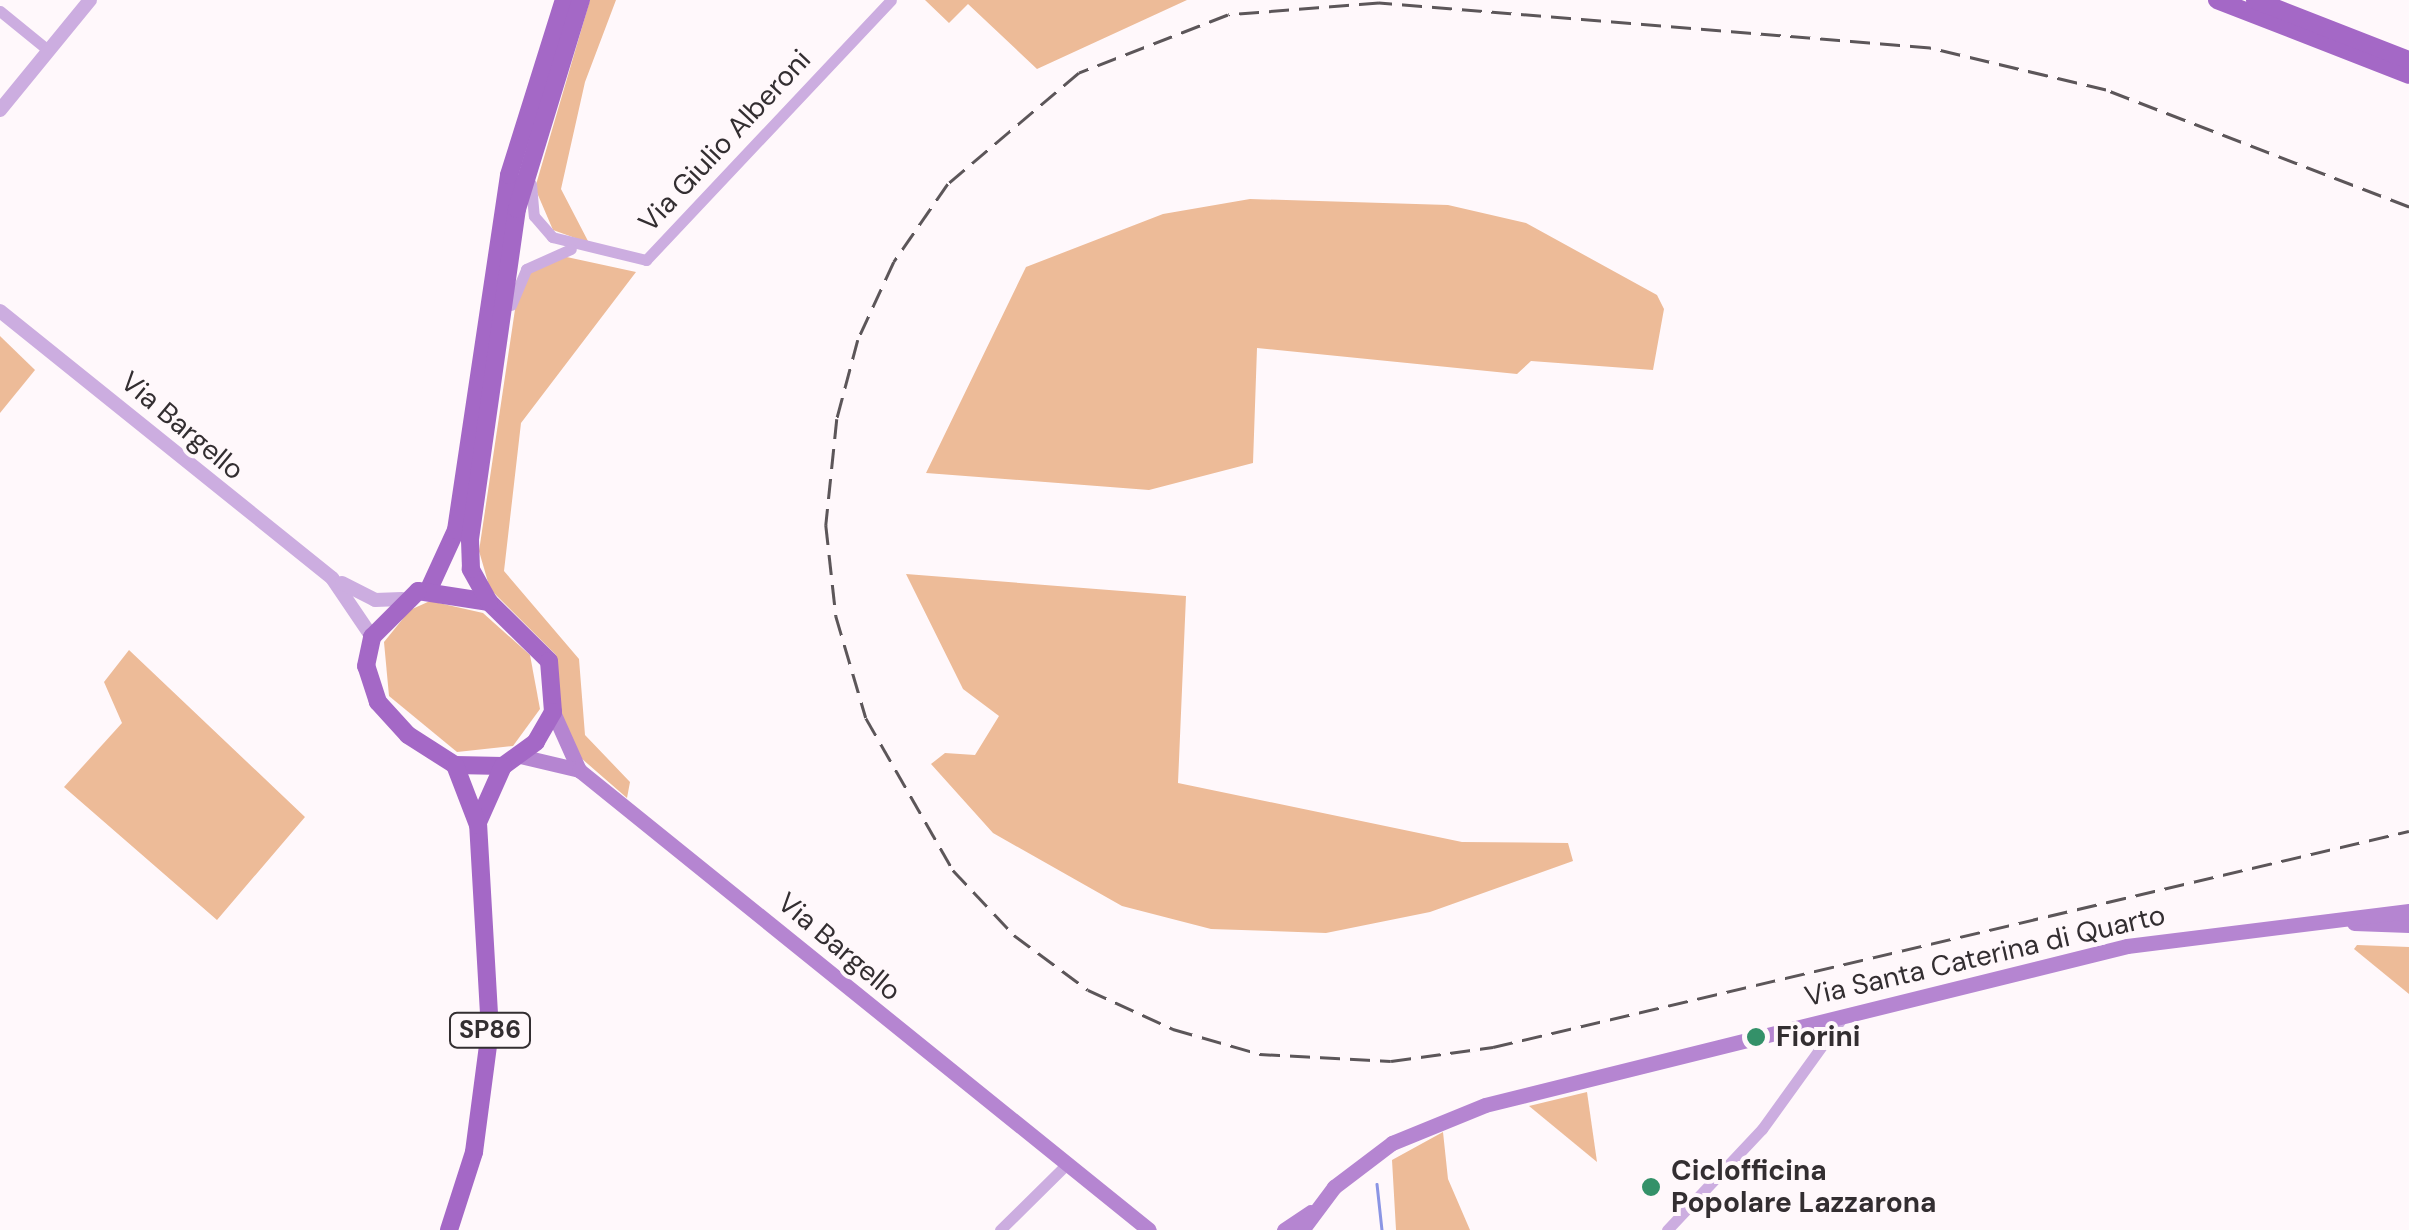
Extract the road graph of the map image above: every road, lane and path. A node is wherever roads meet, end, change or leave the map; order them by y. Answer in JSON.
{"nodes":[{"id":1,"x":90,"y":0,"type":"edge"},
{"id":2,"x":564,"y":0,"type":"edge"},
{"id":3,"x":581,"y":0,"type":"edge"},
{"id":4,"x":891,"y":0,"type":"edge"},
{"id":5,"x":2217,"y":0,"type":"edge"},
{"id":6,"x":2255,"y":0,"type":"edge"},
{"id":7,"x":0,"y":12,"type":"edge"},
{"id":8,"x":49,"y":51,"type":"junction"},
{"id":9,"x":554,"y":68,"type":"junction"},
{"id":10,"x":2406,"y":71,"type":"edge"},
{"id":11,"x":0,"y":110,"type":"edge"},
{"id":12,"x":571,"y":249,"type":"junction"},
{"id":13,"x":0,"y":311,"type":"edge"},
{"id":14,"x":489,"y":400,"type":"junction"},
{"id":15,"x":332,"y":578,"type":"junction"},
{"id":16,"x":429,"y":588,"type":"junction"},
{"id":17,"x":402,"y":599,"type":"junction"},
{"id":18,"x":490,"y":602,"type":"junction"},
{"id":19,"x":372,"y":636,"type":"junction"},
{"id":20,"x":553,"y":712,"type":"junction"},
{"id":21,"x":520,"y":756,"type":"junction"},
{"id":22,"x":455,"y":765,"type":"junction"},
{"id":23,"x":503,"y":766,"type":"junction"},
{"id":24,"x":578,"y":770,"type":"junction"},
{"id":25,"x":478,"y":825,"type":"junction"},
{"id":26,"x":2409,"y":911,"type":"edge"},
{"id":27,"x":2290,"y":922,"type":"junction"},
{"id":28,"x":2409,"y":925,"type":"edge"},
{"id":29,"x":1846,"y":1014,"type":"junction"},
{"id":30,"x":1066,"y":1164,"type":"junction"},
{"id":31,"x":1314,"y":1210,"type":"junction"},
{"id":32,"x":449,"y":1230,"type":"edge"},
{"id":33,"x":1000,"y":1230,"type":"edge"},
{"id":34,"x":1149,"y":1230,"type":"edge"},
{"id":35,"x":1284,"y":1230,"type":"edge"},
{"id":36,"x":1302,"y":1230,"type":"edge"},
{"id":37,"x":1668,"y":1230,"type":"edge"}],
"edges":[{"from":1,"to":8,"type":"street"},
{"from":2,"to":16,"type":"main road"},
{"from":3,"to":9,"type":"main road"},
{"from":4,"to":12,"type":"street","name":"Via Giulio Alberoni"},
{"from":5,"to":10,"type":"main road"},
{"from":6,"to":10,"type":"main road"},
{"from":7,"to":8,"type":"street"},
{"from":8,"to":11,"type":"street"},
{"from":9,"to":12,"type":"street"},
{"from":9,"to":14,"type":"main road"},
{"from":12,"to":14,"type":"street"},
{"from":13,"to":15,"type":"street","name":"Via Bargello"},
{"from":14,"to":18,"type":"main road"},
{"from":15,"to":17,"type":"street","name":"Via Bargello"},
{"from":15,"to":19,"type":"street","name":"Via Bargello"},
{"from":16,"to":17,"type":"main road"},
{"from":16,"to":18,"type":"main road"},
{"from":17,"to":19,"type":"main road"},
{"from":18,"to":20,"type":"main road"},
{"from":19,"to":22,"type":"main road"},
{"from":20,"to":21,"type":"main road"},
{"from":20,"to":24,"type":"main road","name":"Via Bargello"},
{"from":21,"to":23,"type":"main road"},
{"from":21,"to":24,"type":"main road","name":"Via Bargello"},
{"from":22,"to":23,"type":"main road"},
{"from":22,"to":25,"type":"main road","number":"SP86"},
{"from":23,"to":25,"type":"main road","number":"SP86"},
{"from":24,"to":30,"type":"main road","name":"Via Bargello"},
{"from":25,"to":32,"type":"main road","number":"SP86"},
{"from":26,"to":27,"type":"main road","name":"Via Santa Caterina di Quarto"},
{"from":27,"to":28,"type":"main road","name":"Via Santa Caterina di Quarto"},
{"from":27,"to":29,"type":"main road","name":"Via Santa Caterina di Quarto"},
{"from":29,"to":31,"type":"main road","name":"Via Santa Caterina di Quarto"},
{"from":29,"to":37,"type":"street"},
{"from":30,"to":33,"type":"street"},
{"from":30,"to":34,"type":"main road","name":"Via Bargello"},
{"from":31,"to":35,"type":"main road","name":"Via Santa Caterina di Quarto"},
{"from":31,"to":36,"type":"main road","name":"Via Santa Caterina di Quarto"}]}
